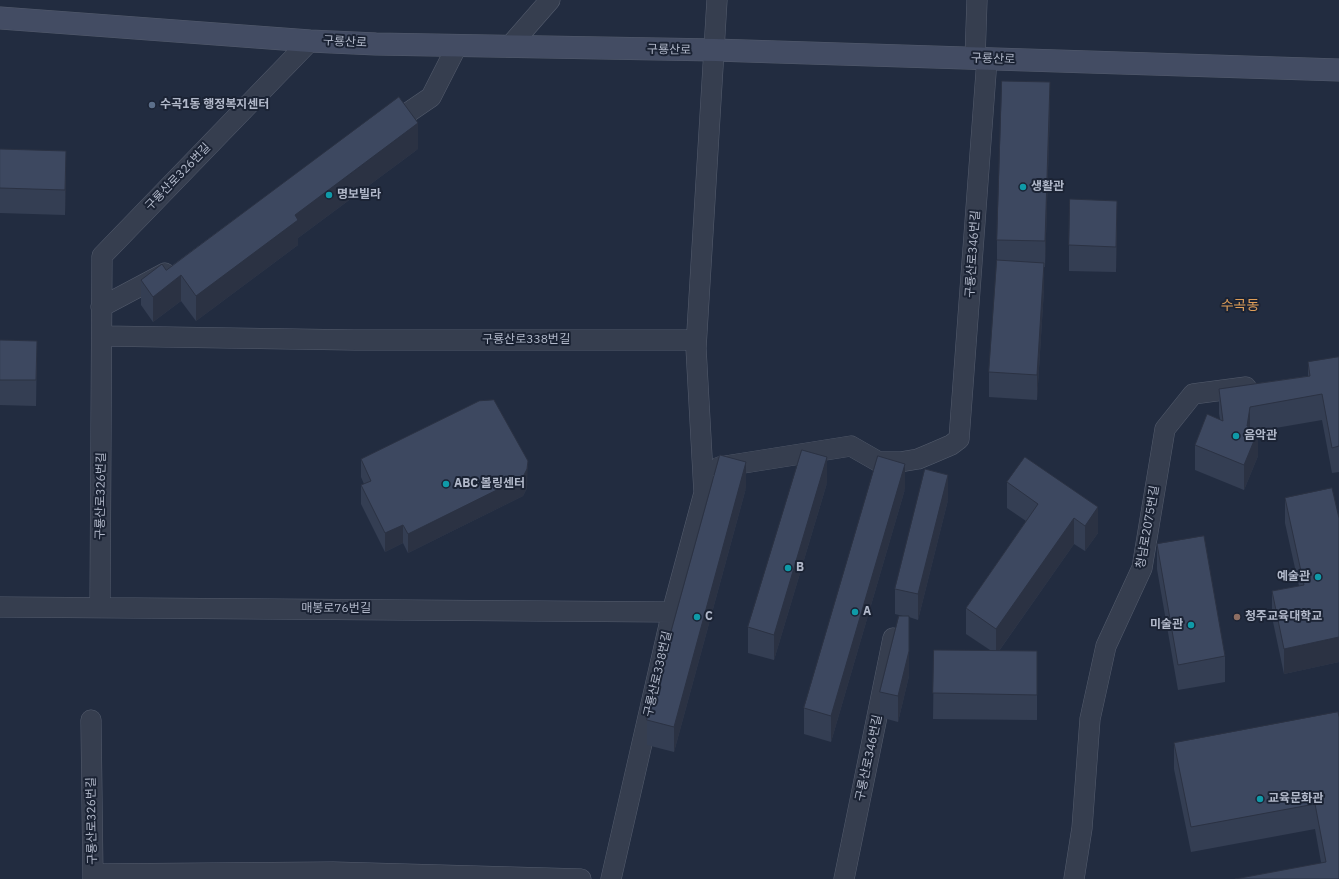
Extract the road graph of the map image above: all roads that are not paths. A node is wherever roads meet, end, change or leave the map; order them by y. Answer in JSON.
{"nodes":[{"id":1,"x":550,"y":0,"type":"edge"},
{"id":2,"x":717,"y":0,"type":"edge"},
{"id":3,"x":977,"y":0,"type":"edge"},
{"id":4,"x":0,"y":18,"type":"edge"},
{"id":5,"x":310,"y":41,"type":"junction"},
{"id":6,"x":457,"y":46,"type":"junction"},
{"id":7,"x":510,"y":47,"type":"junction"},
{"id":8,"x":715,"y":50,"type":"junction"},
{"id":9,"x":981,"y":59,"type":"junction"},
{"id":10,"x":1339,"y":70,"type":"edge"},
{"id":11,"x":373,"y":137,"type":"edge"},
{"id":12,"x":183,"y":263,"type":"edge"},
{"id":13,"x":101,"y":306,"type":"junction"},
{"id":14,"x":103,"y":336,"type":"junction"},
{"id":15,"x":696,"y":340,"type":"junction"},
{"id":16,"x":1261,"y":385,"type":"edge"},
{"id":17,"x":703,"y":469,"type":"junction"},
{"id":18,"x":0,"y":607,"type":"edge"},
{"id":19,"x":100,"y":607,"type":"junction"},
{"id":20,"x":672,"y":612,"type":"junction"},
{"id":21,"x":893,"y":638,"type":"edge"},
{"id":22,"x":91,"y":720,"type":"dead end"},
{"id":23,"x":93,"y":876,"type":"edge"},
{"id":24,"x":581,"y":879,"type":"edge"},
{"id":25,"x":611,"y":879,"type":"edge"},
{"id":26,"x":844,"y":879,"type":"edge"},
{"id":27,"x":1074,"y":879,"type":"edge"}],
"edges":[{"from":1,"to":7,"type":"street"},
{"from":2,"to":8,"type":"street","name":"구룡산로338번길"},
{"from":3,"to":9,"type":"street","name":"구룡산로346번길"},
{"from":4,"to":5,"type":"street","name":"구룡산로"},
{"from":5,"to":6,"type":"street","name":"구룡산로"},
{"from":5,"to":13,"type":"street","name":"구룡산로326번길"},
{"from":6,"to":7,"type":"street","name":"구룡산로"},
{"from":6,"to":11,"type":"street"},
{"from":7,"to":8,"type":"street","name":"구룡산로"},
{"from":8,"to":9,"type":"street","name":"구룡산로"},
{"from":8,"to":15,"type":"street","name":"구룡산로338번길"},
{"from":9,"to":10,"type":"street","name":"구룡산로"},
{"from":9,"to":17,"type":"street","name":"구룡산로346번길"},
{"from":12,"to":13,"type":"street"},
{"from":13,"to":14,"type":"street","name":"구룡산로326번길"},
{"from":14,"to":15,"type":"street","name":"구룡산로338번길"},
{"from":14,"to":19,"type":"street","name":"구룡산로326번길"},
{"from":15,"to":17,"type":"street","name":"구룡산로338번길"},
{"from":16,"to":27,"type":"street","name":"청남로2075번길"},
{"from":17,"to":20,"type":"street","name":"구룡산로338번길"},
{"from":18,"to":19,"type":"street","name":"매봉로76번길"},
{"from":19,"to":20,"type":"street","name":"매봉로76번길"},
{"from":20,"to":25,"type":"street","name":"구룡산로338번길"},
{"from":21,"to":26,"type":"street","name":"구룡산로346번길"},
{"from":22,"to":23,"type":"street","name":"구룡산로326번길"},
{"from":23,"to":24,"type":"street","name":"구룡산로326번길"}]}
